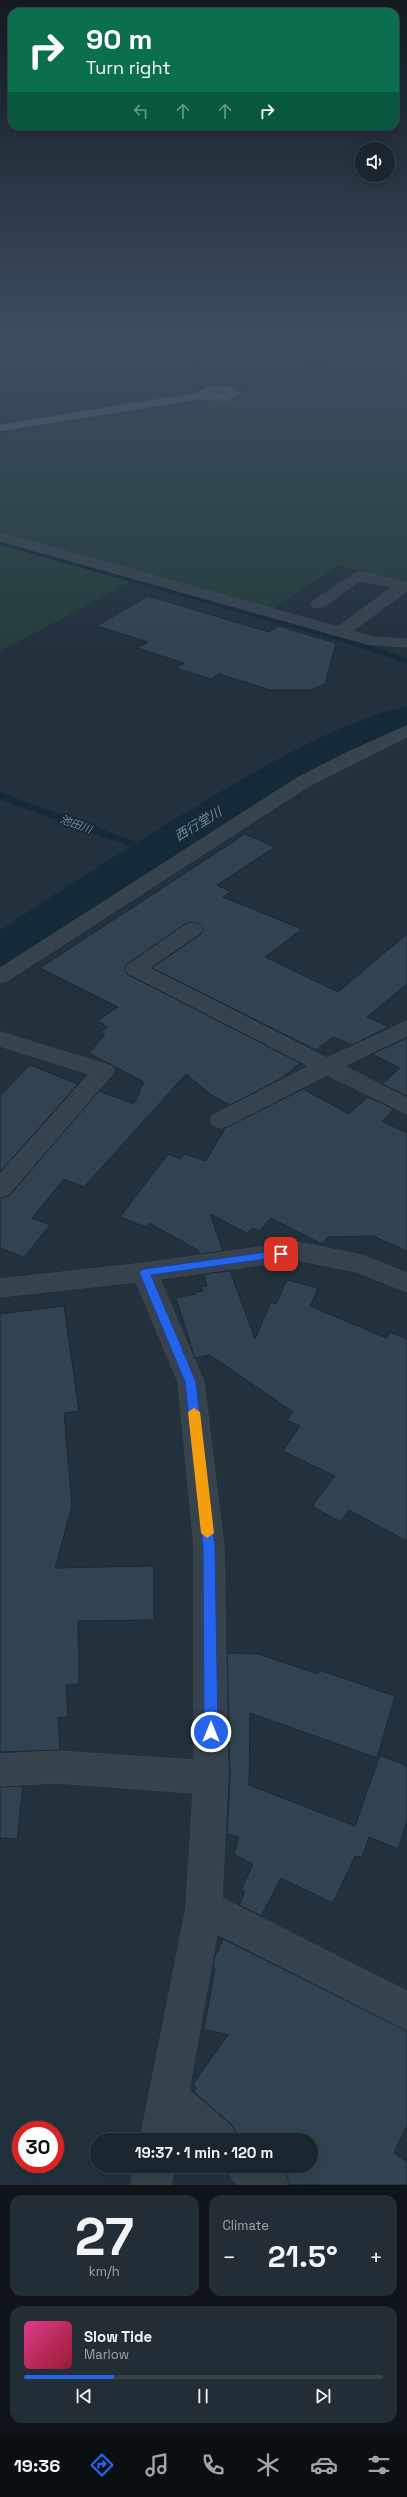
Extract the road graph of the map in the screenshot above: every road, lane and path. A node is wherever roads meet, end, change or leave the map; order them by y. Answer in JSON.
{"nodes":[{"id":1,"x":0,"y":537,"type":"edge"},
{"id":2,"x":405,"y":586,"type":"edge"},
{"id":3,"x":318,"y":604,"type":"dead end"},
{"id":4,"x":341,"y":632,"type":"junction"},
{"id":5,"x":407,"y":644,"type":"edge"},
{"id":6,"x":407,"y":731,"type":"edge"},
{"id":7,"x":193,"y":929,"type":"dead end"},
{"id":8,"x":0,"y":977,"type":"edge"},
{"id":9,"x":407,"y":1028,"type":"edge"},
{"id":10,"x":0,"y":1039,"type":"edge"},
{"id":11,"x":327,"y":1066,"type":"junction"},
{"id":12,"x":407,"y":1107,"type":"edge"},
{"id":13,"x":221,"y":1120,"type":"dead end"},
{"id":14,"x":2,"y":1184,"type":"edge"},
{"id":15,"x":144,"y":1272,"type":"junction"},
{"id":16,"x":407,"y":1283,"type":"edge"},
{"id":17,"x":0,"y":1288,"type":"edge"},
{"id":18,"x":0,"y":1770,"type":"edge"},
{"id":19,"x":211,"y":1778,"type":"junction"},
{"id":20,"x":204,"y":1908,"type":"junction"},
{"id":21,"x":407,"y":2011,"type":"edge"},
{"id":22,"x":168,"y":2097,"type":"junction"},
{"id":23,"x":161,"y":2133,"type":"edge"},
{"id":24,"x":209,"y":2133,"type":"edge"},
{"id":25,"x":154,"y":2173,"type":"edge"},
{"id":26,"x":255,"y":2173,"type":"edge"},
{"id":27,"x":151,"y":2185,"type":"edge"},
{"id":28,"x":269,"y":2185,"type":"edge"}],
"edges":[{"from":1,"to":4,"type":"street"},
{"from":2,"to":3,"type":"street"},
{"from":2,"to":4,"type":"street"},
{"from":4,"to":5,"type":"street"},
{"from":6,"to":8,"type":"street"},
{"from":7,"to":11,"type":"street"},
{"from":9,"to":11,"type":"street"},
{"from":10,"to":14,"type":"street"},
{"from":11,"to":12,"type":"street"},
{"from":11,"to":13,"type":"street"},
{"from":15,"to":16,"type":"street"},
{"from":15,"to":17,"type":"street"},
{"from":15,"to":19,"type":"street"},
{"from":18,"to":19,"type":"street"},
{"from":19,"to":20,"type":"street"},
{"from":20,"to":21,"type":"street"},
{"from":20,"to":22,"type":"street"},
{"from":22,"to":23,"type":"street"},
{"from":22,"to":24,"type":"street"},
{"from":25,"to":27,"type":"street"},
{"from":26,"to":28,"type":"street"}]}
